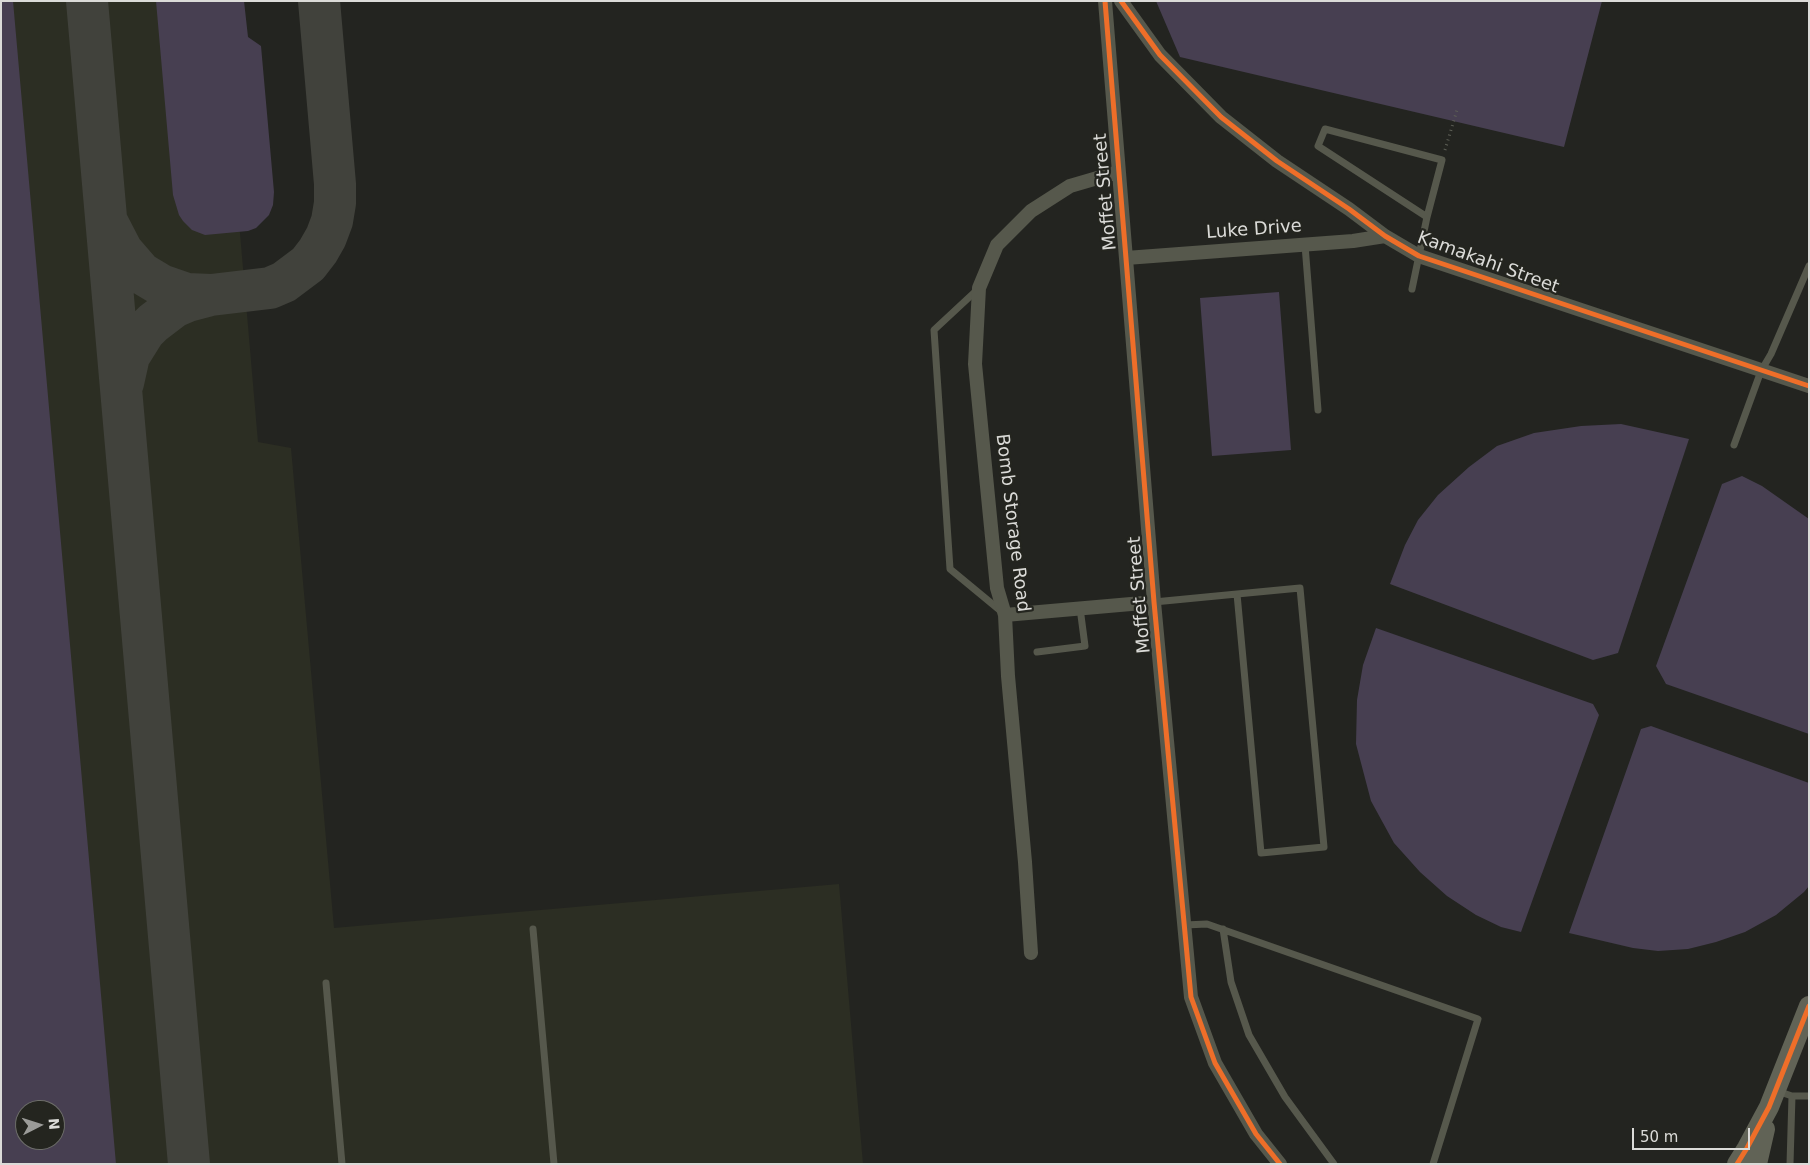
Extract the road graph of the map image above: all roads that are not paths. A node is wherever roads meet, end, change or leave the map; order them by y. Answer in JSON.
{"nodes":[{"id":1,"x":1105,"y":1,"type":"edge"},
{"id":2,"x":1121,"y":1,"type":"edge"},
{"id":3,"x":1118,"y":172,"type":"junction"},
{"id":4,"x":1427,"y":217,"type":"junction"},
{"id":5,"x":1385,"y":236,"type":"junction"},
{"id":6,"x":1305,"y":245,"type":"junction"},
{"id":7,"x":1419,"y":256,"type":"junction"},
{"id":8,"x":1126,"y":258,"type":"junction"},
{"id":9,"x":1809,"y":266,"type":"edge"},
{"id":10,"x":979,"y":288,"type":"junction"},
{"id":11,"x":1412,"y":289,"type":"dead end"},
{"id":12,"x":1761,"y":371,"type":"junction"},
{"id":13,"x":1809,"y":386,"type":"edge"},
{"id":14,"x":1318,"y":410,"type":"dead end"},
{"id":15,"x":1734,"y":445,"type":"dead end"},
{"id":16,"x":1237,"y":594,"type":"junction"},
{"id":17,"x":1154,"y":602,"type":"junction"},
{"id":18,"x":1080,"y":608,"type":"junction"},
{"id":19,"x":1005,"y":615,"type":"junction"},
{"id":20,"x":1037,"y":652,"type":"dead end"},
{"id":21,"x":1185,"y":925,"type":"junction"},
{"id":22,"x":533,"y":929,"type":"dead end"},
{"id":23,"x":1223,"y":929,"type":"junction"},
{"id":24,"x":1031,"y":953,"type":"dead end"},
{"id":25,"x":326,"y":983,"type":"dead end"},
{"id":26,"x":1809,"y":1006,"type":"edge"},
{"id":27,"x":1809,"y":1096,"type":"edge"},
{"id":28,"x":1779,"y":1098,"type":"junction"},
{"id":29,"x":342,"y":1164,"type":"edge"},
{"id":30,"x":554,"y":1164,"type":"edge"},
{"id":31,"x":1280,"y":1164,"type":"edge"},
{"id":32,"x":1334,"y":1164,"type":"edge"},
{"id":33,"x":1433,"y":1164,"type":"edge"},
{"id":34,"x":1737,"y":1164,"type":"edge"},
{"id":35,"x":1757,"y":1164,"type":"edge"},
{"id":36,"x":1790,"y":1164,"type":"edge"}],
"edges":[{"from":1,"to":3,"type":"street","name":"Moffet Street"},
{"from":2,"to":5,"type":"street","name":"Kamakahi Street"},
{"from":3,"to":8,"type":"street","name":"Moffet Street"},
{"from":3,"to":10,"type":"street","name":"Bomb Storage Road"},
{"from":4,"to":4,"type":"lane"},
{"from":4,"to":7,"type":"lane"},
{"from":5,"to":6,"type":"street","name":"Luke Drive"},
{"from":5,"to":7,"type":"street","name":"Kamakahi Street"},
{"from":6,"to":8,"type":"street","name":"Luke Drive"},
{"from":6,"to":14,"type":"lane"},
{"from":7,"to":11,"type":"lane"},
{"from":7,"to":12,"type":"street","name":"Kamakahi Street"},
{"from":8,"to":17,"type":"street","name":"Moffet Street"},
{"from":9,"to":12,"type":"lane"},
{"from":10,"to":19,"type":"street","name":"Bomb Storage Road"},
{"from":10,"to":19,"type":"lane"},
{"from":12,"to":13,"type":"street","name":"Kamakahi Street"},
{"from":12,"to":15,"type":"lane"},
{"from":16,"to":16,"type":"lane"},
{"from":16,"to":17,"type":"lane"},
{"from":17,"to":18,"type":"street"},
{"from":17,"to":21,"type":"street","name":"Moffet Street"},
{"from":18,"to":19,"type":"street"},
{"from":18,"to":20,"type":"lane"},
{"from":19,"to":24,"type":"street","name":"Bomb Storage Road"},
{"from":21,"to":23,"type":"lane"},
{"from":21,"to":31,"type":"street","name":"Moffet Street"},
{"from":22,"to":30,"type":"lane"},
{"from":23,"to":32,"type":"lane"},
{"from":23,"to":33,"type":"lane"},
{"from":25,"to":29,"type":"lane"},
{"from":26,"to":28,"type":"street"},
{"from":27,"to":28,"type":"lane"},
{"from":28,"to":34,"type":"street"},
{"from":28,"to":35,"type":"street"},
{"from":28,"to":36,"type":"lane"}]}
